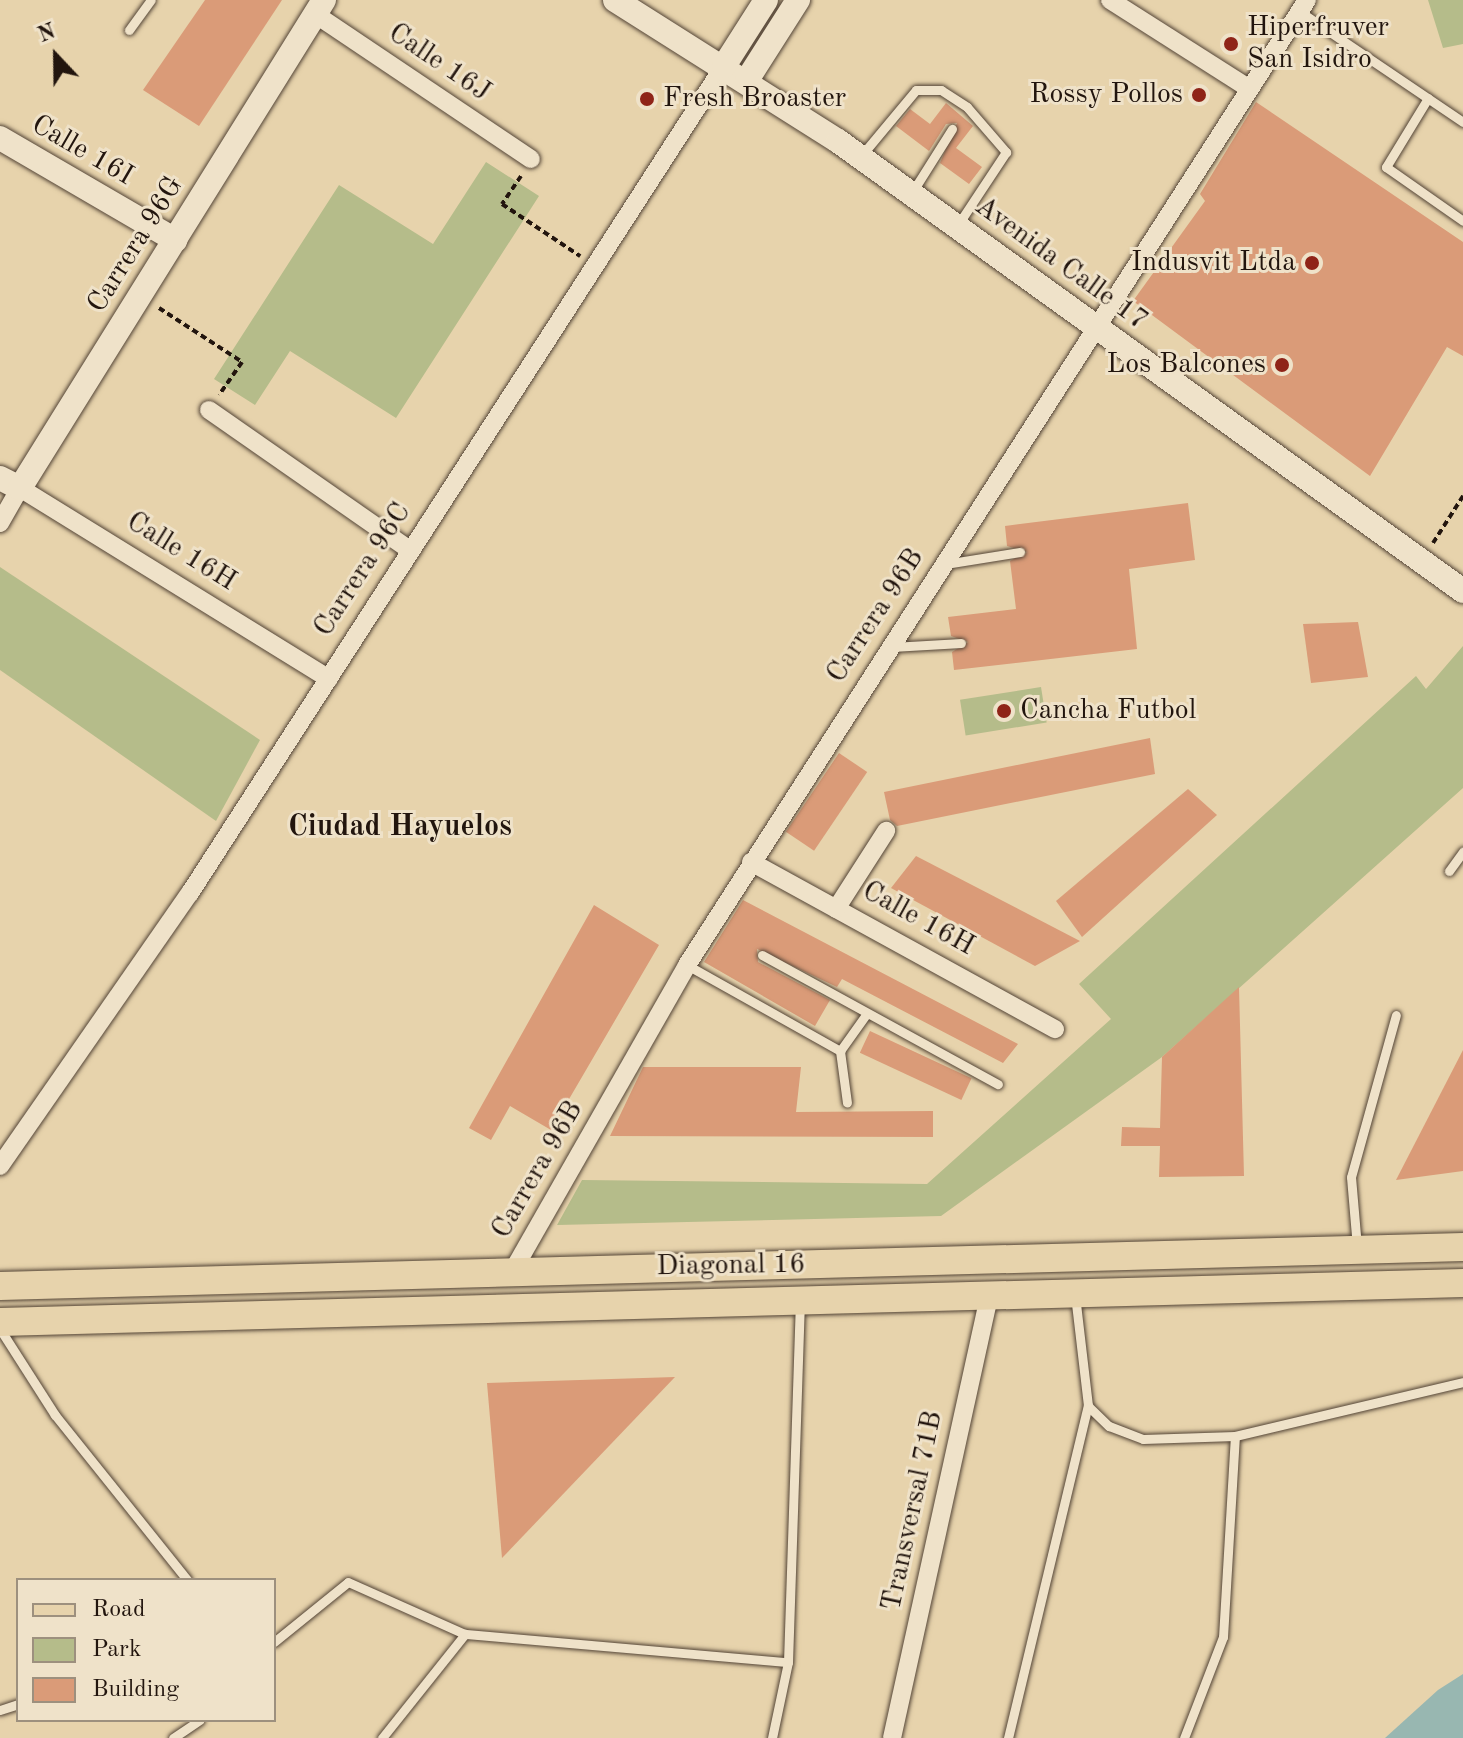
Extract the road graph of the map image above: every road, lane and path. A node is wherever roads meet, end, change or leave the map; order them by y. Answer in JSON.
{"nodes":[{"id":1,"x":151,"y":0,"type":"edge"},
{"id":2,"x":615,"y":0,"type":"edge"},
{"id":3,"x":766,"y":0,"type":"edge"},
{"id":4,"x":798,"y":0,"type":"edge"},
{"id":5,"x":1110,"y":0,"type":"edge"},
{"id":6,"x":1303,"y":6,"type":"edge"},
{"id":7,"x":320,"y":7,"type":"edge"},
{"id":8,"x":129,"y":30,"type":"dead end"},
{"id":9,"x":724,"y":66,"type":"junction"},
{"id":10,"x":747,"y":80,"type":"junction"},
{"id":11,"x":1248,"y":88,"type":"junction"},
{"id":12,"x":1428,"y":98,"type":"junction"},
{"id":13,"x":1463,"y":122,"type":"edge"},
{"id":14,"x":952,"y":129,"type":"dead end"},
{"id":15,"x":3,"y":146,"type":"edge"},
{"id":16,"x":861,"y":157,"type":"junction"},
{"id":17,"x":531,"y":159,"type":"joint"},
{"id":18,"x":911,"y":194,"type":"junction"},
{"id":19,"x":1463,"y":221,"type":"edge"},
{"id":20,"x":957,"y":226,"type":"junction"},
{"id":21,"x":175,"y":240,"type":"junction"},
{"id":22,"x":595,"y":266,"type":"junction"},
{"id":23,"x":140,"y":296,"type":"junction"},
{"id":24,"x":1093,"y":325,"type":"junction"},
{"id":25,"x":209,"y":410,"type":"joint"},
{"id":26,"x":10,"y":483,"type":"edge"},
{"id":27,"x":1463,"y":496,"type":"edge"},
{"id":28,"x":0,"y":523,"type":"edge"},
{"id":29,"x":1433,"y":543,"type":"dead end"},
{"id":30,"x":411,"y":551,"type":"junction"},
{"id":31,"x":1020,"y":552,"type":"dead end"},
{"id":32,"x":942,"y":565,"type":"junction"},
{"id":33,"x":1463,"y":591,"type":"edge"},
{"id":34,"x":961,"y":643,"type":"dead end"},
{"id":35,"x":889,"y":648,"type":"junction"},
{"id":36,"x":329,"y":679,"type":"junction"},
{"id":37,"x":886,"y":831,"type":"dead end"},
{"id":38,"x":1463,"y":852,"type":"edge"},
{"id":39,"x":751,"y":862,"type":"junction"},
{"id":40,"x":1449,"y":871,"type":"dead end"},
{"id":41,"x":836,"y":909,"type":"junction"},
{"id":42,"x":762,"y":955,"type":"dead end"},
{"id":43,"x":687,"y":965,"type":"junction"},
{"id":44,"x":1396,"y":1015,"type":"dead end"},
{"id":45,"x":865,"y":1016,"type":"junction"},
{"id":46,"x":1055,"y":1029,"type":"dead end"},
{"id":47,"x":840,"y":1051,"type":"junction"},
{"id":48,"x":998,"y":1084,"type":"dead end"},
{"id":49,"x":847,"y":1103,"type":"dead end"},
{"id":50,"x":0,"y":1166,"type":"edge"},
{"id":51,"x":1463,"y":1247,"type":"edge"},
{"id":52,"x":1357,"y":1250,"type":"junction"},
{"id":53,"x":511,"y":1274,"type":"junction"},
{"id":54,"x":1463,"y":1283,"type":"edge"},
{"id":55,"x":0,"y":1286,"type":"edge"},
{"id":56,"x":1075,"y":1294,"type":"junction"},
{"id":57,"x":989,"y":1296,"type":"junction"},
{"id":58,"x":800,"y":1302,"type":"junction"},
{"id":59,"x":0,"y":1322,"type":"edge"},
{"id":60,"x":0,"y":1329,"type":"edge"},
{"id":61,"x":1463,"y":1382,"type":"edge"},
{"id":62,"x":1088,"y":1406,"type":"junction"},
{"id":63,"x":1235,"y":1436,"type":"junction"},
{"id":64,"x":185,"y":1578,"type":"edge"},
{"id":65,"x":465,"y":1634,"type":"junction"},
{"id":66,"x":276,"y":1640,"type":"edge"},
{"id":67,"x":788,"y":1662,"type":"junction"},
{"id":68,"x":197,"y":1722,"type":"edge"},
{"id":69,"x":173,"y":1738,"type":"edge"},
{"id":70,"x":382,"y":1738,"type":"edge"},
{"id":71,"x":772,"y":1738,"type":"edge"},
{"id":72,"x":892,"y":1738,"type":"edge"},
{"id":73,"x":1008,"y":1738,"type":"edge"},
{"id":74,"x":1184,"y":1738,"type":"edge"}],
"edges":[{"from":1,"to":8,"type":"lane"},
{"from":2,"to":9,"type":"main road","name":"Avenida Calle 17"},
{"from":3,"to":9,"type":"main road","name":"Carrera 96C"},
{"from":4,"to":10,"type":"main road"},
{"from":5,"to":11,"type":"street"},
{"from":6,"to":11,"type":"street","name":"Carrera 96B"},
{"from":6,"to":12,"type":"lane"},
{"from":7,"to":17,"type":"street","name":"Calle 16J"},
{"from":7,"to":21,"type":"main road","name":"Carrera 96G"},
{"from":9,"to":10,"type":"main road","name":"Avenida Calle 17"},
{"from":9,"to":22,"type":"street","name":"Carrera 96C"},
{"from":10,"to":16,"type":"main road","name":"Avenida Calle 17"},
{"from":11,"to":24,"type":"street","name":"Carrera 96B"},
{"from":12,"to":13,"type":"lane"},
{"from":12,"to":19,"type":"lane"},
{"from":14,"to":18,"type":"lane"},
{"from":15,"to":21,"type":"main road","name":"Calle 16I"},
{"from":16,"to":18,"type":"main road","name":"Avenida Calle 17"},
{"from":16,"to":20,"type":"lane"},
{"from":17,"to":22,"type":"path"},
{"from":18,"to":20,"type":"main road","name":"Avenida Calle 17"},
{"from":20,"to":24,"type":"main road","name":"Avenida Calle 17"},
{"from":21,"to":23,"type":"main road","name":"Carrera 96G"},
{"from":22,"to":30,"type":"street","name":"Carrera 96C"},
{"from":23,"to":25,"type":"path"},
{"from":23,"to":26,"type":"main road","name":"Carrera 96G"},
{"from":24,"to":32,"type":"street","name":"Carrera 96B"},
{"from":24,"to":33,"type":"main road","name":"Avenida Calle 17"},
{"from":25,"to":30,"type":"street"},
{"from":26,"to":28,"type":"street","name":"Carrera 96G"},
{"from":26,"to":36,"type":"street","name":"Calle 16H"},
{"from":27,"to":29,"type":"path"},
{"from":30,"to":36,"type":"street","name":"Carrera 96C"},
{"from":31,"to":32,"type":"lane"},
{"from":32,"to":35,"type":"street","name":"Carrera 96B"},
{"from":34,"to":35,"type":"lane"},
{"from":35,"to":39,"type":"street","name":"Carrera 96B"},
{"from":36,"to":50,"type":"street","name":"Carrera 96C"},
{"from":37,"to":41,"type":"street"},
{"from":38,"to":40,"type":"lane"},
{"from":39,"to":41,"type":"street","name":"Calle 16H"},
{"from":39,"to":43,"type":"street","name":"Carrera 96B"},
{"from":41,"to":46,"type":"street","name":"Calle 16H"},
{"from":42,"to":45,"type":"lane"},
{"from":43,"to":47,"type":"lane"},
{"from":43,"to":53,"type":"street","name":"Carrera 96B"},
{"from":44,"to":52,"type":"lane"},
{"from":45,"to":47,"type":"lane"},
{"from":45,"to":48,"type":"lane"},
{"from":47,"to":49,"type":"lane"},
{"from":51,"to":52,"type":"main road","name":"Diagonal 16"},
{"from":52,"to":53,"type":"main road","name":"Diagonal 16"},
{"from":53,"to":55,"type":"main road","name":"Diagonal 16"},
{"from":54,"to":56,"type":"main road","name":"Diagonal 16"},
{"from":56,"to":57,"type":"main road","name":"Diagonal 16"},
{"from":56,"to":62,"type":"lane"},
{"from":57,"to":58,"type":"main road","name":"Diagonal 16"},
{"from":57,"to":72,"type":"street","name":"Transversal 71B"},
{"from":58,"to":59,"type":"main road","name":"Diagonal 16"},
{"from":58,"to":67,"type":"lane"},
{"from":60,"to":64,"type":"lane"},
{"from":61,"to":63,"type":"lane"},
{"from":62,"to":63,"type":"lane"},
{"from":62,"to":73,"type":"lane"},
{"from":63,"to":74,"type":"lane"},
{"from":65,"to":66,"type":"lane"},
{"from":65,"to":67,"type":"lane"},
{"from":65,"to":70,"type":"lane"},
{"from":67,"to":71,"type":"lane"},
{"from":68,"to":69,"type":"lane"}]}
